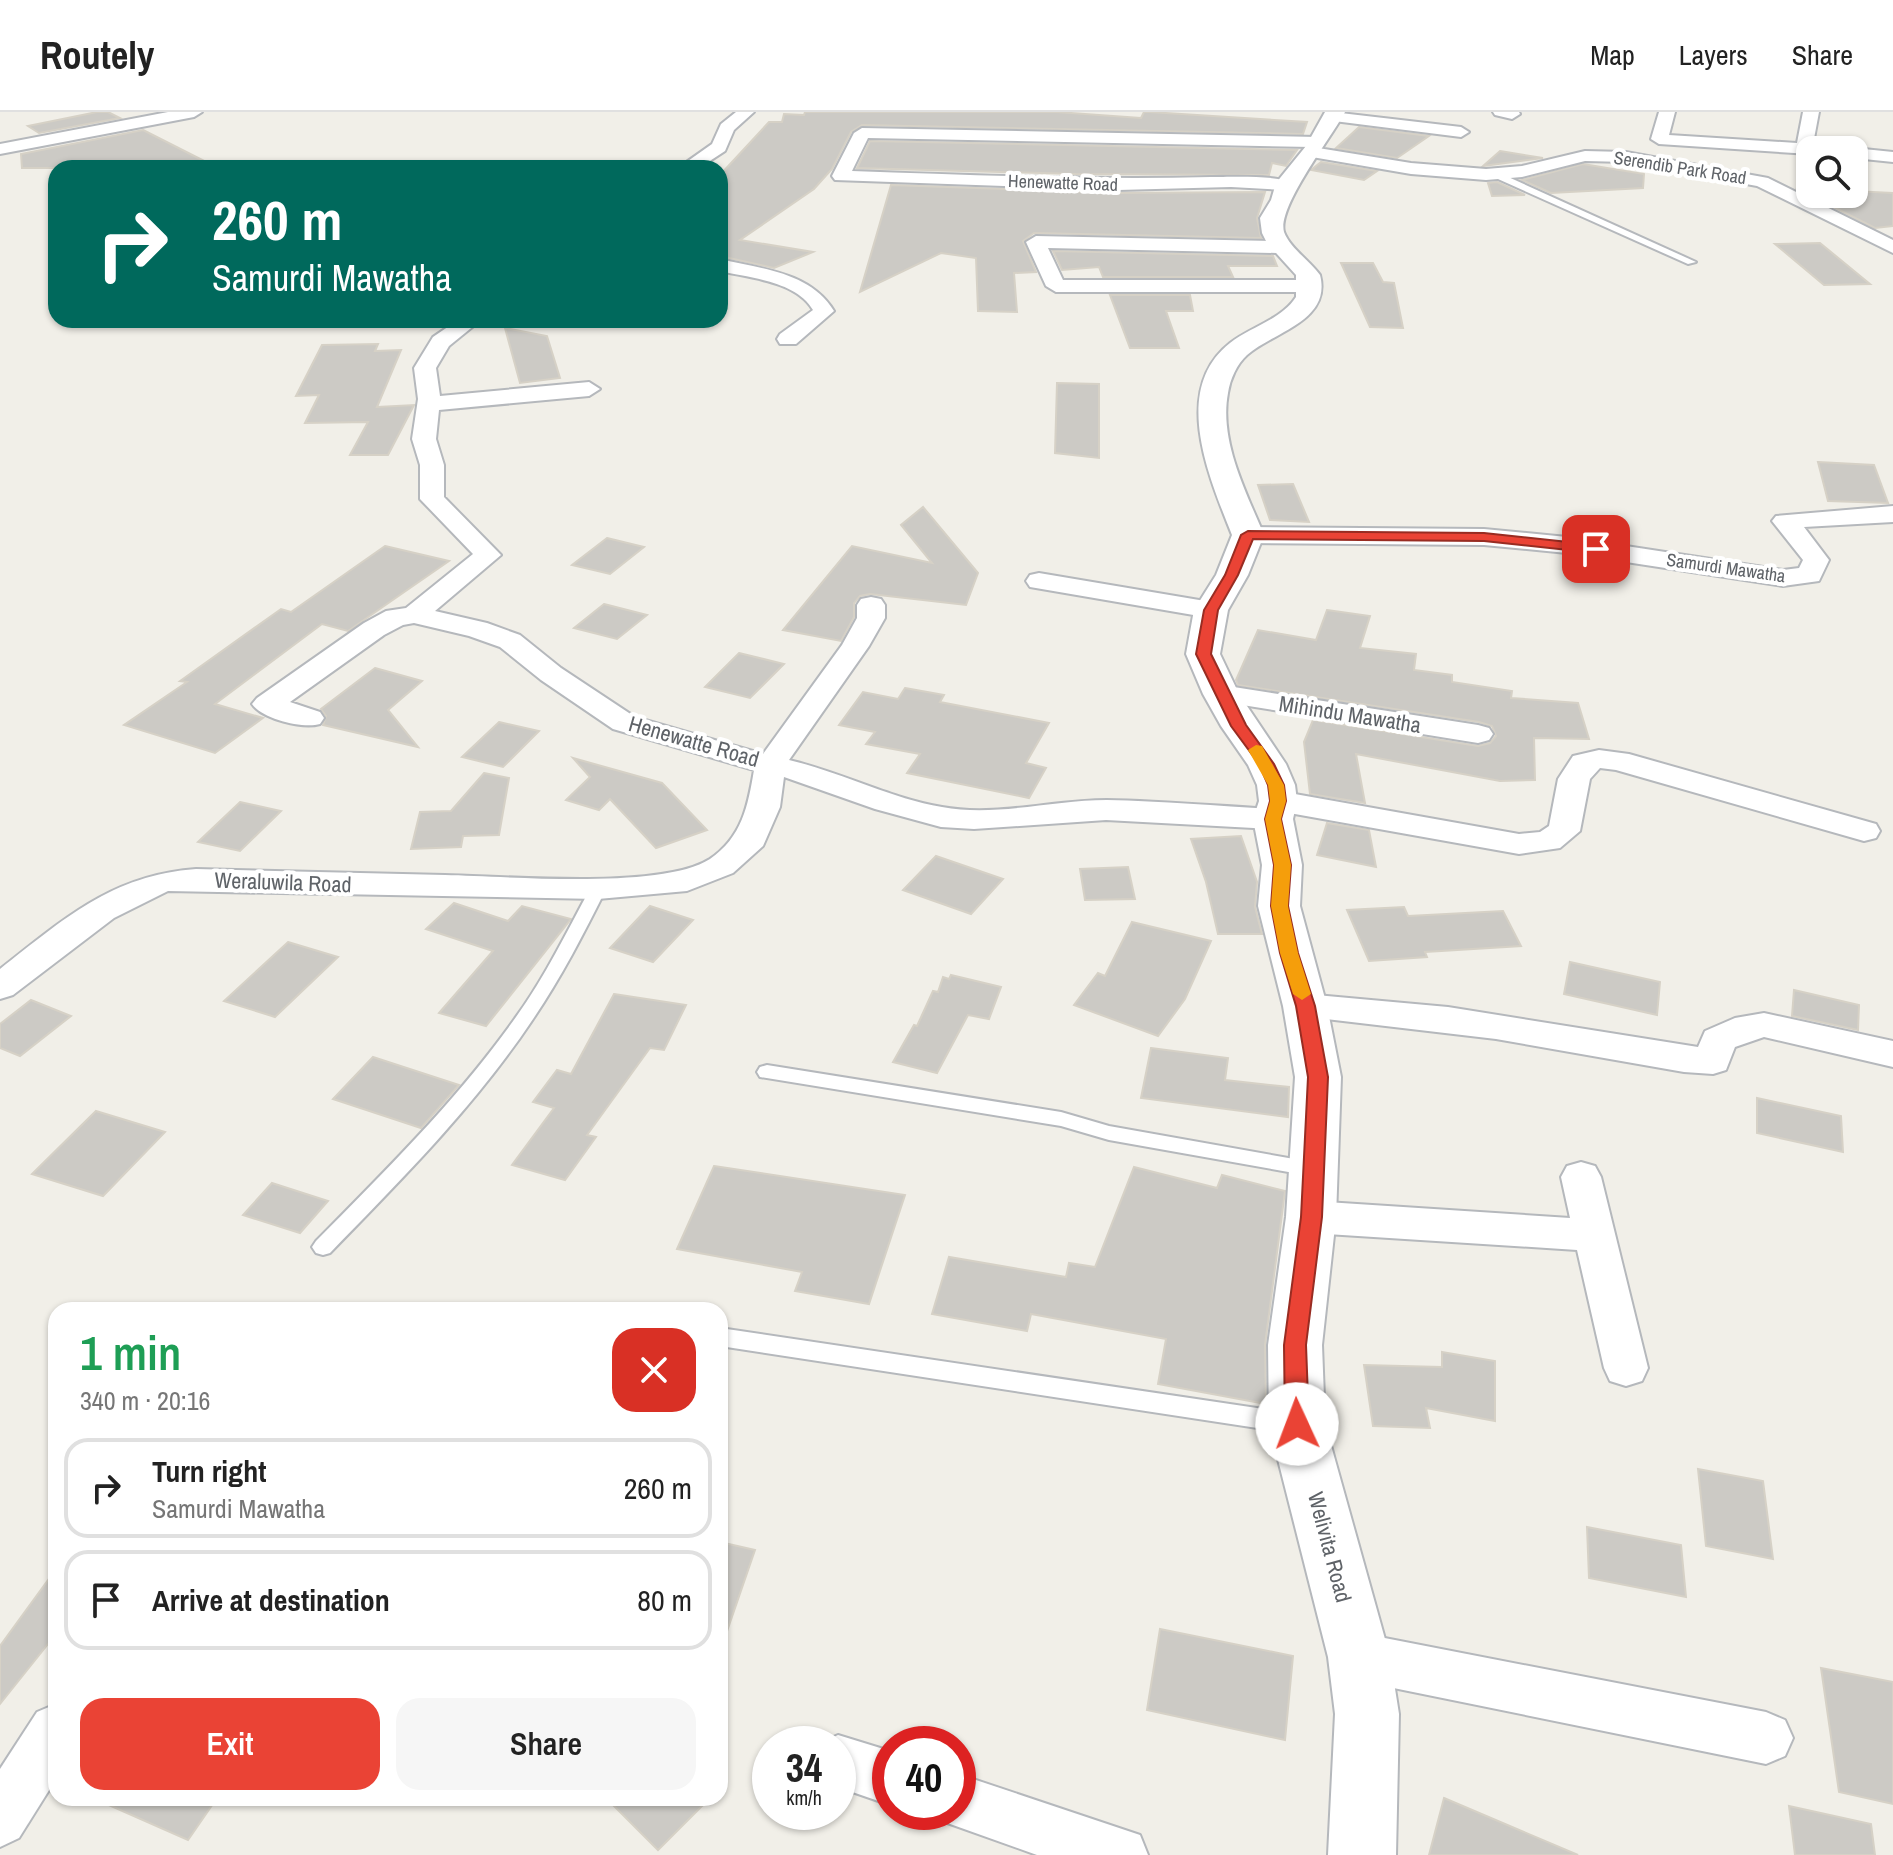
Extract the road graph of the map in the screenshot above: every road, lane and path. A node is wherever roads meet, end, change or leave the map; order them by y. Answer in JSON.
{"nodes":[{"id":1,"x":194,"y":112,"type":"edge"},
{"id":2,"x":746,"y":112,"type":"edge"},
{"id":3,"x":869,"y":112,"type":"edge"},
{"id":4,"x":1667,"y":112,"type":"edge"},
{"id":5,"x":1811,"y":112,"type":"edge"},
{"id":6,"x":1324,"y":131,"type":"edge"},
{"id":7,"x":1461,"y":132,"type":"dead end"},
{"id":8,"x":862,"y":133,"type":"junction"},
{"id":9,"x":1806,"y":136,"type":"edge"},
{"id":10,"x":1796,"y":148,"type":"edge"},
{"id":11,"x":0,"y":149,"type":"edge"},
{"id":12,"x":1868,"y":154,"type":"edge"},
{"id":13,"x":1893,"y":157,"type":"edge"},
{"id":14,"x":699,"y":160,"type":"edge"},
{"id":15,"x":1492,"y":173,"type":"junction"},
{"id":16,"x":1285,"y":185,"type":"junction"},
{"id":17,"x":1277,"y":247,"type":"junction"},
{"id":18,"x":1893,"y":247,"type":"edge"},
{"id":19,"x":1691,"y":262,"type":"dead end"},
{"id":20,"x":728,"y":267,"type":"edge"},
{"id":21,"x":1310,"y":286,"type":"junction"},
{"id":22,"x":460,"y":328,"type":"edge"},
{"id":23,"x":788,"y":339,"type":"dead end"},
{"id":24,"x":589,"y":389,"type":"dead end"},
{"id":25,"x":428,"y":404,"type":"junction"},
{"id":26,"x":1883,"y":515,"type":"edge"},
{"id":27,"x":1248,"y":535,"type":"junction"},
{"id":28,"x":1039,"y":581,"type":"dead end"},
{"id":29,"x":871,"y":605,"type":"dead end"},
{"id":30,"x":1211,"y":610,"type":"junction"},
{"id":31,"x":414,"y":615,"type":"junction"},
{"id":32,"x":1221,"y":694,"type":"junction"},
{"id":33,"x":309,"y":718,"type":"dead end"},
{"id":34,"x":1478,"y":734,"type":"dead end"},
{"id":35,"x":771,"y":764,"type":"junction"},
{"id":36,"x":1275,"y":810,"type":"junction"},
{"id":37,"x":1864,"y":831,"type":"dead end"},
{"id":38,"x":598,"y":889,"type":"junction"},
{"id":39,"x":0,"y":987,"type":"edge"},
{"id":40,"x":1305,"y":1006,"type":"junction"},
{"id":41,"x":1893,"y":1054,"type":"edge"},
{"id":42,"x":767,"y":1072,"type":"dead end"},
{"id":43,"x":1314,"y":1170,"type":"junction"},
{"id":44,"x":1581,"y":1177,"type":"dead end"},
{"id":45,"x":1311,"y":1217,"type":"junction"},
{"id":46,"x":1594,"y":1235,"type":"junction"},
{"id":47,"x":323,"y":1247,"type":"dead end"},
{"id":48,"x":728,"y":1338,"type":"edge"},
{"id":49,"x":1626,"y":1368,"type":"dead end"},
{"id":50,"x":1297,"y":1424,"type":"junction"},
{"id":51,"x":1359,"y":1657,"type":"junction"},
{"id":52,"x":1766,"y":1738,"type":"dead end"},
{"id":53,"x":48,"y":1743,"type":"edge"},
{"id":54,"x":976,"y":1807,"type":"edge"},
{"id":55,"x":0,"y":1819,"type":"edge"},
{"id":56,"x":1120,"y":1855,"type":"edge"},
{"id":57,"x":1362,"y":1855,"type":"edge"}],
"edges":[{"from":1,"to":11,"type":"street"},
{"from":2,"to":14,"type":"street"},
{"from":3,"to":8,"type":"street"},
{"from":4,"to":10,"type":"street"},
{"from":5,"to":9,"type":"street"},
{"from":6,"to":7,"type":"street"},
{"from":6,"to":8,"type":"street"},
{"from":6,"to":15,"type":"street","name":"Serendib Park Road"},
{"from":6,"to":16,"type":"street"},
{"from":8,"to":16,"type":"street","name":"Henewatte Road"},
{"from":12,"to":13,"type":"street"},
{"from":15,"to":18,"type":"street","name":"Serendib Park Road"},
{"from":15,"to":19,"type":"lane"},
{"from":16,"to":17,"type":"street"},
{"from":17,"to":21,"type":"street"},
{"from":17,"to":21,"type":"street"},
{"from":20,"to":23,"type":"street"},
{"from":21,"to":27,"type":"street"},
{"from":22,"to":25,"type":"street"},
{"from":24,"to":25,"type":"street"},
{"from":25,"to":31,"type":"street"},
{"from":26,"to":27,"type":"street","name":"Samurdi Mawatha"},
{"from":27,"to":30,"type":"street","name":"Welivita Road"},
{"from":28,"to":30,"type":"street"},
{"from":29,"to":35,"type":"street"},
{"from":30,"to":32,"type":"street","name":"Welivita Road"},
{"from":31,"to":33,"type":"street"},
{"from":31,"to":35,"type":"street","name":"Henewatte Road"},
{"from":32,"to":34,"type":"street","name":"Mihindu Mawatha"},
{"from":32,"to":36,"type":"street","name":"Welivita Road"},
{"from":35,"to":36,"type":"street","name":"Henewatte Road"},
{"from":35,"to":38,"type":"street"},
{"from":36,"to":37,"type":"street","name":"Henewatte Road"},
{"from":36,"to":40,"type":"street","name":"Welivita Road"},
{"from":38,"to":39,"type":"street","name":"Weraluwila Road"},
{"from":38,"to":47,"type":"lane"},
{"from":40,"to":41,"type":"street"},
{"from":40,"to":43,"type":"street","name":"Welivita Road"},
{"from":42,"to":43,"type":"lane"},
{"from":43,"to":45,"type":"street","name":"Welivita Road"},
{"from":44,"to":46,"type":"street"},
{"from":45,"to":46,"type":"street"},
{"from":45,"to":50,"type":"street","name":"Welivita Road"},
{"from":46,"to":49,"type":"street"},
{"from":48,"to":50,"type":"lane"},
{"from":50,"to":51,"type":"street","name":"Welivita Road"},
{"from":51,"to":52,"type":"street"},
{"from":51,"to":57,"type":"street","name":"Welivita Road"},
{"from":53,"to":55,"type":"street"},
{"from":54,"to":56,"type":"street"}]}
